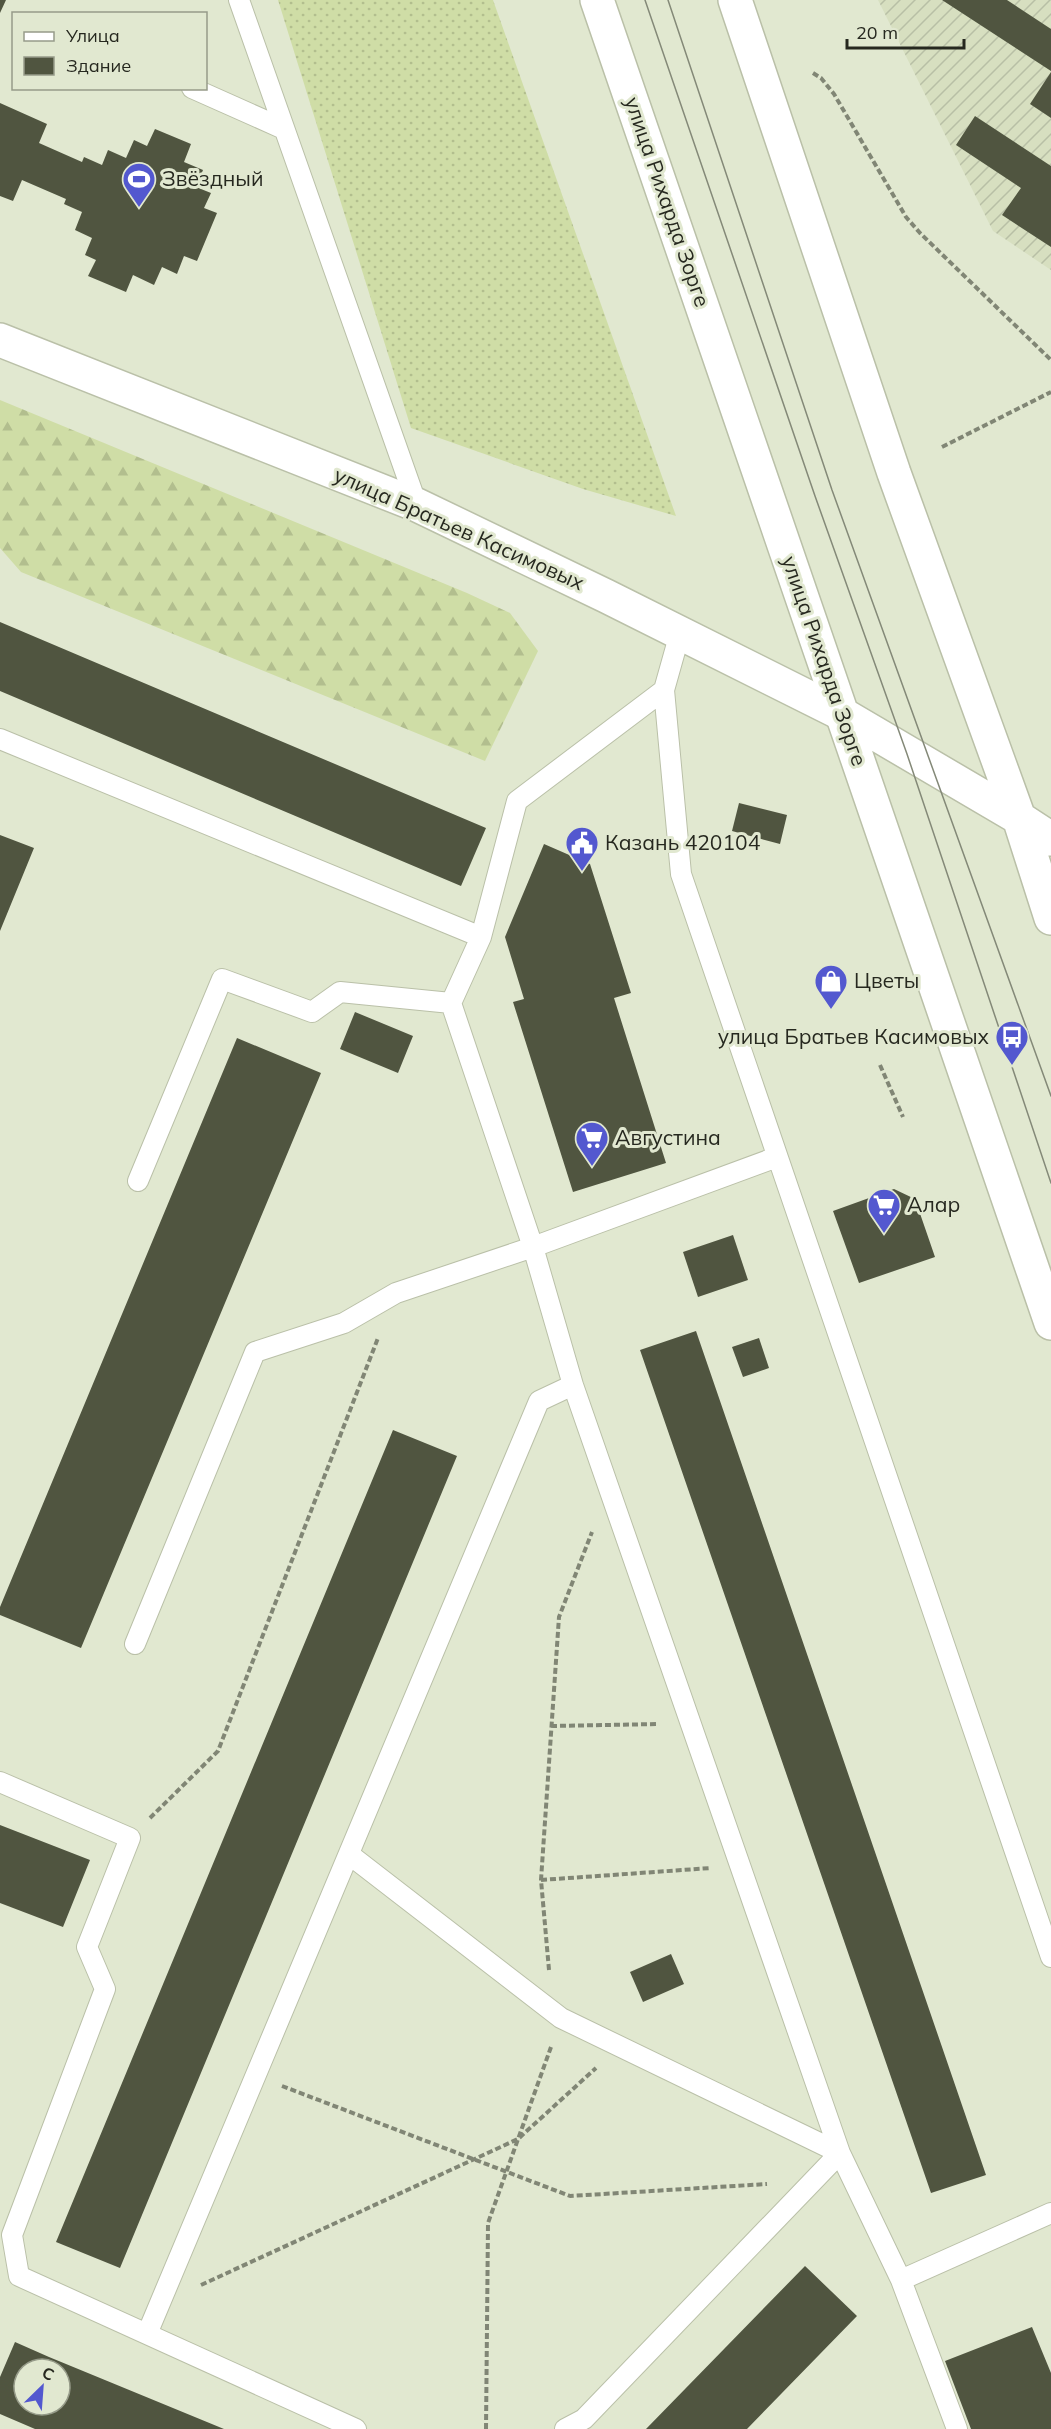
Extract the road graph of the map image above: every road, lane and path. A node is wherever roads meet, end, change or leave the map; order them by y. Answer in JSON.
{"nodes":[{"id":1,"x":239,"y":0,"type":"edge"},
{"id":2,"x":597,"y":0,"type":"edge"},
{"id":3,"x":735,"y":0,"type":"edge"},
{"id":4,"x":813,"y":73,"type":"dead end"},
{"id":5,"x":196,"y":90,"type":"edge"},
{"id":6,"x":284,"y":129,"type":"junction"},
{"id":7,"x":0,"y":340,"type":"edge"},
{"id":8,"x":1051,"y":360,"type":"edge"},
{"id":9,"x":1051,"y":392,"type":"edge"},
{"id":10,"x":942,"y":447,"type":"dead end"},
{"id":11,"x":417,"y":505,"type":"junction"},
{"id":12,"x":680,"y":633,"type":"junction"},
{"id":13,"x":664,"y":690,"type":"junction"},
{"id":14,"x":842,"y":714,"type":"junction"},
{"id":15,"x":0,"y":739,"type":"edge"},
{"id":16,"x":1019,"y":818,"type":"junction"},
{"id":17,"x":1051,"y":839,"type":"edge"},
{"id":18,"x":1051,"y":918,"type":"edge"},
{"id":19,"x":481,"y":937,"type":"junction"},
{"id":20,"x":451,"y":1003,"type":"junction"},
{"id":21,"x":880,"y":1065,"type":"dead end"},
{"id":22,"x":903,"y":1117,"type":"dead end"},
{"id":23,"x":777,"y":1157,"type":"junction"},
{"id":24,"x":138,"y":1181,"type":"dead end"},
{"id":25,"x":533,"y":1247,"type":"junction"},
{"id":26,"x":396,"y":1293,"type":"junction"},
{"id":27,"x":1051,"y":1323,"type":"edge"},
{"id":28,"x":573,"y":1385,"type":"junction"},
{"id":29,"x":609,"y":1490,"type":"junction"},
{"id":30,"x":135,"y":1644,"type":"dead end"},
{"id":31,"x":690,"y":1723,"type":"junction"},
{"id":32,"x":551,"y":1726,"type":"junction"},
{"id":33,"x":0,"y":1782,"type":"edge"},
{"id":34,"x":130,"y":1838,"type":"junction"},
{"id":35,"x":350,"y":1855,"type":"junction"},
{"id":36,"x":740,"y":1866,"type":"junction"},
{"id":37,"x":541,"y":1880,"type":"junction"},
{"id":38,"x":1051,"y":1957,"type":"edge"},
{"id":39,"x":557,"y":2015,"type":"junction"},
{"id":40,"x":620,"y":2046,"type":"junction"},
{"id":41,"x":256,"y":2076,"type":"junction"},
{"id":42,"x":518,"y":2139,"type":"junction"},
{"id":43,"x":840,"y":2153,"type":"junction"},
{"id":44,"x":474,"y":2159,"type":"junction"},
{"id":45,"x":506,"y":2172,"type":"junction"},
{"id":46,"x":813,"y":2181,"type":"junction"},
{"id":47,"x":1051,"y":2213,"type":"edge"},
{"id":48,"x":901,"y":2280,"type":"junction"},
{"id":49,"x":159,"y":2304,"type":"junction"},
{"id":50,"x":147,"y":2334,"type":"junction"},
{"id":51,"x":356,"y":2429,"type":"edge"},
{"id":52,"x":486,"y":2429,"type":"edge"},
{"id":53,"x":565,"y":2429,"type":"edge"},
{"id":54,"x":957,"y":2429,"type":"edge"}],
"edges":[{"from":1,"to":6,"type":"lane"},
{"from":2,"to":14,"type":"main road","name":"улица Рихарда Зорге"},
{"from":3,"to":16,"type":"main road"},
{"from":4,"to":8,"type":"path"},
{"from":5,"to":6,"type":"lane"},
{"from":6,"to":11,"type":"lane"},
{"from":7,"to":11,"type":"main road","name":"улица Братьев Касимовых"},
{"from":9,"to":10,"type":"path"},
{"from":11,"to":12,"type":"main road","name":"улица Братьев Касимовых"},
{"from":12,"to":13,"type":"lane"},
{"from":12,"to":14,"type":"main road","name":"улица Братьев Касимовых"},
{"from":13,"to":19,"type":"lane"},
{"from":13,"to":23,"type":"lane"},
{"from":14,"to":16,"type":"main road","name":"улица Братьев Касимовых"},
{"from":14,"to":27,"type":"main road","name":"улица Рихарда Зорге"},
{"from":15,"to":19,"type":"lane"},
{"from":16,"to":17,"type":"main road"},
{"from":16,"to":18,"type":"main road"},
{"from":19,"to":20,"type":"lane"},
{"from":20,"to":24,"type":"lane"},
{"from":20,"to":25,"type":"lane"},
{"from":21,"to":22,"type":"path"},
{"from":23,"to":25,"type":"lane"},
{"from":23,"to":38,"type":"lane"},
{"from":25,"to":26,"type":"lane"},
{"from":25,"to":28,"type":"lane"},
{"from":26,"to":30,"type":"lane"},
{"from":26,"to":34,"type":"path"},
{"from":28,"to":29,"type":"lane"},
{"from":28,"to":35,"type":"lane"},
{"from":29,"to":31,"type":"lane"},
{"from":29,"to":32,"type":"path"},
{"from":31,"to":32,"type":"path"},
{"from":31,"to":36,"type":"lane"},
{"from":32,"to":37,"type":"path"},
{"from":33,"to":34,"type":"lane"},
{"from":34,"to":50,"type":"lane"},
{"from":35,"to":39,"type":"lane"},
{"from":35,"to":41,"type":"lane"},
{"from":36,"to":37,"type":"path"},
{"from":36,"to":43,"type":"lane"},
{"from":37,"to":39,"type":"path"},
{"from":39,"to":40,"type":"lane"},
{"from":39,"to":42,"type":"path"},
{"from":40,"to":42,"type":"path"},
{"from":40,"to":43,"type":"lane"},
{"from":41,"to":44,"type":"path"},
{"from":41,"to":49,"type":"lane"},
{"from":42,"to":44,"type":"path"},
{"from":42,"to":45,"type":"path"},
{"from":43,"to":46,"type":"lane"},
{"from":43,"to":48,"type":"lane"},
{"from":44,"to":45,"type":"path"},
{"from":44,"to":49,"type":"path"},
{"from":45,"to":46,"type":"path"},
{"from":45,"to":52,"type":"path"},
{"from":46,"to":53,"type":"lane"},
{"from":47,"to":48,"type":"lane"},
{"from":48,"to":54,"type":"lane"},
{"from":49,"to":50,"type":"lane"},
{"from":50,"to":51,"type":"lane"}]}
